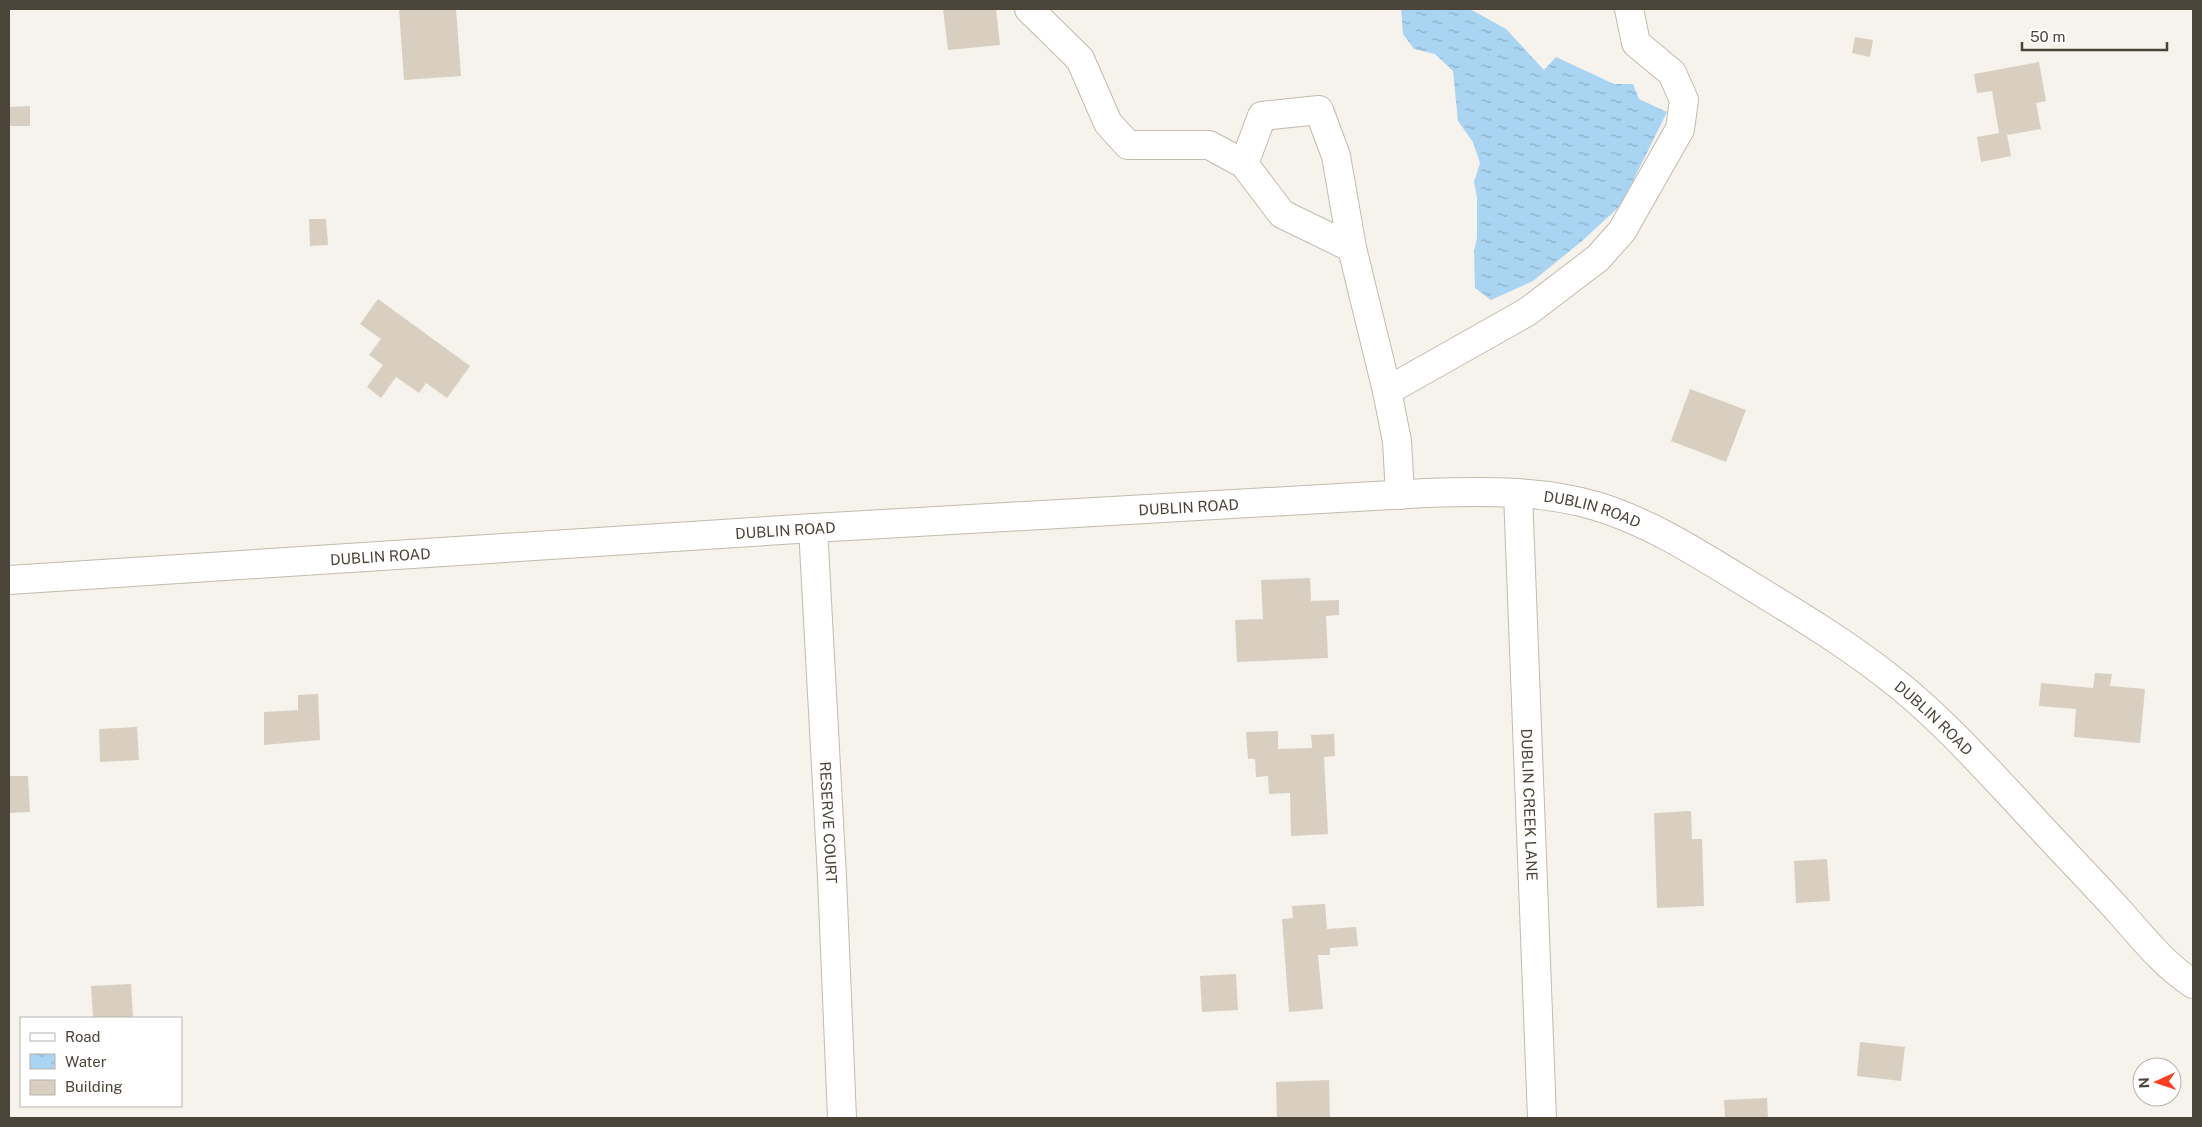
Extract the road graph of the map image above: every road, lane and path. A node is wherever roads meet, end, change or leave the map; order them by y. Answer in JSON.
{"nodes":[{"id":1,"x":1029,"y":9,"type":"edge"},
{"id":2,"x":1629,"y":9,"type":"edge"},
{"id":3,"x":1244,"y":164,"type":"junction"},
{"id":4,"x":1352,"y":248,"type":"junction"},
{"id":5,"x":1387,"y":391,"type":"junction"},
{"id":6,"x":1518,"y":493,"type":"junction"},
{"id":7,"x":1400,"y":495,"type":"junction"},
{"id":8,"x":813,"y":528,"type":"junction"},
{"id":9,"x":9,"y":580,"type":"edge"},
{"id":10,"x":2193,"y":984,"type":"edge"},
{"id":11,"x":842,"y":1118,"type":"edge"},
{"id":12,"x":1542,"y":1118,"type":"edge"}],
"edges":[{"from":1,"to":3,"type":"street"},
{"from":2,"to":5,"type":"street"},
{"from":3,"to":4,"type":"street"},
{"from":3,"to":4,"type":"street"},
{"from":4,"to":5,"type":"street"},
{"from":5,"to":7,"type":"street"},
{"from":6,"to":7,"type":"street","name":"DUBLIN ROAD"},
{"from":6,"to":10,"type":"street","name":"DUBLIN ROAD"},
{"from":6,"to":12,"type":"street","name":"DUBLIN CREEK LANE"},
{"from":7,"to":8,"type":"street","name":"DUBLIN ROAD"},
{"from":8,"to":9,"type":"street","name":"DUBLIN ROAD"},
{"from":8,"to":11,"type":"street","name":"RESERVE COURT"}]}
